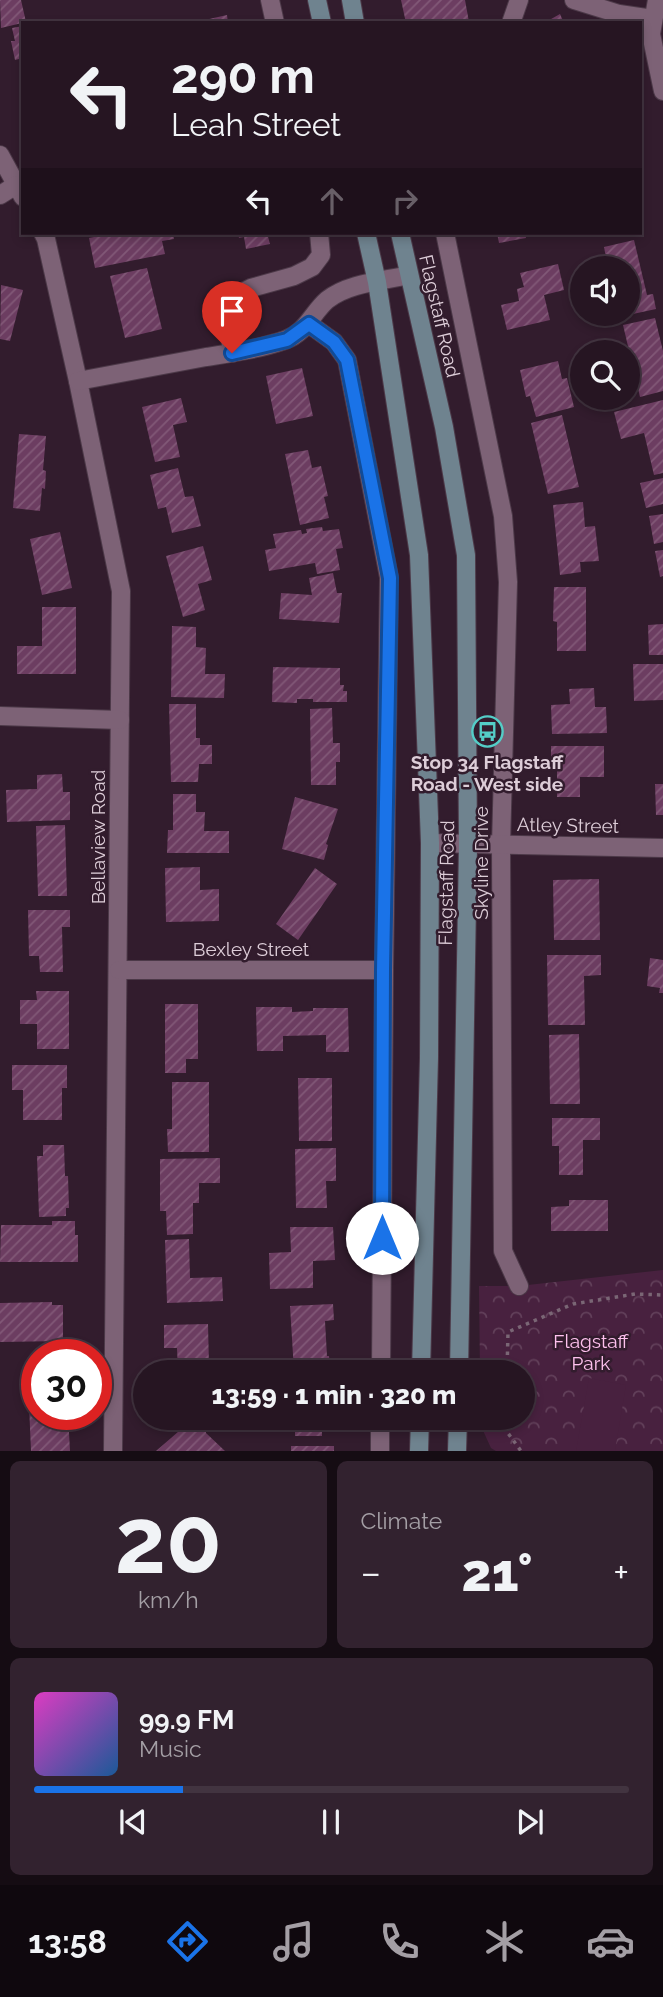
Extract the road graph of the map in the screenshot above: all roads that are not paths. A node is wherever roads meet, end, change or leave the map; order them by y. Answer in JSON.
{"nodes":[{"id":1,"x":270,"y":0,"type":"edge"},
{"id":2,"x":317,"y":0,"type":"edge"},
{"id":3,"x":351,"y":0,"type":"edge"},
{"id":4,"x":519,"y":0,"type":"edge"},
{"id":5,"x":575,"y":0,"type":"edge"},
{"id":6,"x":657,"y":0,"type":"edge"},
{"id":7,"x":653,"y":19,"type":"junction"},
{"id":8,"x":275,"y":21,"type":"edge"},
{"id":9,"x":322,"y":21,"type":"edge"},
{"id":10,"x":355,"y":21,"type":"edge"},
{"id":11,"x":512,"y":21,"type":"edge"},
{"id":12,"x":663,"y":91,"type":"edge"},
{"id":13,"x":0,"y":155,"type":"edge"},
{"id":14,"x":20,"y":191,"type":"edge"},
{"id":15,"x":0,"y":195,"type":"edge"},
{"id":16,"x":44,"y":235,"type":"edge"},
{"id":17,"x":319,"y":235,"type":"edge"},
{"id":18,"x":366,"y":235,"type":"edge"},
{"id":19,"x":400,"y":235,"type":"edge"},
{"id":20,"x":445,"y":235,"type":"edge"},
{"id":21,"x":409,"y":275,"type":"junction"},
{"id":22,"x":377,"y":282,"type":"junction"},
{"id":23,"x":309,"y":324,"type":"junction"},
{"id":24,"x":232,"y":353,"type":"junction"},
{"id":25,"x":78,"y":381,"type":"junction"},
{"id":26,"x":0,"y":716,"type":"edge"},
{"id":27,"x":120,"y":720,"type":"junction"},
{"id":28,"x":430,"y":843,"type":"junction"},
{"id":29,"x":468,"y":845,"type":"junction"},
{"id":30,"x":501,"y":846,"type":"junction"},
{"id":31,"x":663,"y":848,"type":"edge"},
{"id":32,"x":119,"y":970,"type":"junction"},
{"id":33,"x":383,"y":970,"type":"junction"},
{"id":34,"x":519,"y":1286,"type":"dead end"},
{"id":35,"x":381,"y":1360,"type":"edge"},
{"id":36,"x":421,"y":1360,"type":"edge"},
{"id":37,"x":459,"y":1360,"type":"edge"},
{"id":38,"x":380,"y":1430,"type":"edge"},
{"id":39,"x":420,"y":1430,"type":"edge"},
{"id":40,"x":458,"y":1430,"type":"edge"},
{"id":41,"x":113,"y":1451,"type":"edge"},
{"id":42,"x":380,"y":1451,"type":"edge"},
{"id":43,"x":419,"y":1451,"type":"edge"},
{"id":44,"x":457,"y":1451,"type":"edge"}],
"edges":[{"from":1,"to":8,"type":"street"},
{"from":2,"to":9,"type":"main road"},
{"from":3,"to":10,"type":"main road"},
{"from":4,"to":11,"type":"street"},
{"from":5,"to":7,"type":"street"},
{"from":6,"to":7,"type":"street"},
{"from":7,"to":12,"type":"street"},
{"from":13,"to":14,"type":"street"},
{"from":14,"to":15,"type":"street"},
{"from":16,"to":25,"type":"street","name":"Bellaview Road"},
{"from":17,"to":24,"type":"street"},
{"from":18,"to":22,"type":"main road","name":"Flagstaff Road"},
{"from":19,"to":21,"type":"main road","name":"Flagstaff Road"},
{"from":20,"to":30,"type":"street","name":"Skyline Drive"},
{"from":21,"to":22,"type":"street"},
{"from":21,"to":29,"type":"main road","name":"Flagstaff Road"},
{"from":22,"to":23,"type":"street"},
{"from":22,"to":28,"type":"main road","name":"Flagstaff Road"},
{"from":23,"to":24,"type":"street"},
{"from":23,"to":33,"type":"street"},
{"from":24,"to":25,"type":"street"},
{"from":25,"to":27,"type":"street","name":"Bellaview Road"},
{"from":26,"to":27,"type":"street"},
{"from":27,"to":32,"type":"street","name":"Bellaview Road"},
{"from":28,"to":29,"type":"street","name":"Atley Street"},
{"from":28,"to":36,"type":"main road","name":"Flagstaff Road"},
{"from":29,"to":30,"type":"street","name":"Atley Street"},
{"from":29,"to":37,"type":"main road","name":"Flagstaff Road"},
{"from":30,"to":31,"type":"street","name":"Atley Street"},
{"from":30,"to":34,"type":"street","name":"Skyline Drive"},
{"from":32,"to":33,"type":"street","name":"Bexley Street"},
{"from":32,"to":41,"type":"street","name":"Bellaview Road"},
{"from":33,"to":35,"type":"street"},
{"from":38,"to":42,"type":"street"},
{"from":39,"to":43,"type":"main road"},
{"from":40,"to":44,"type":"main road"}]}
